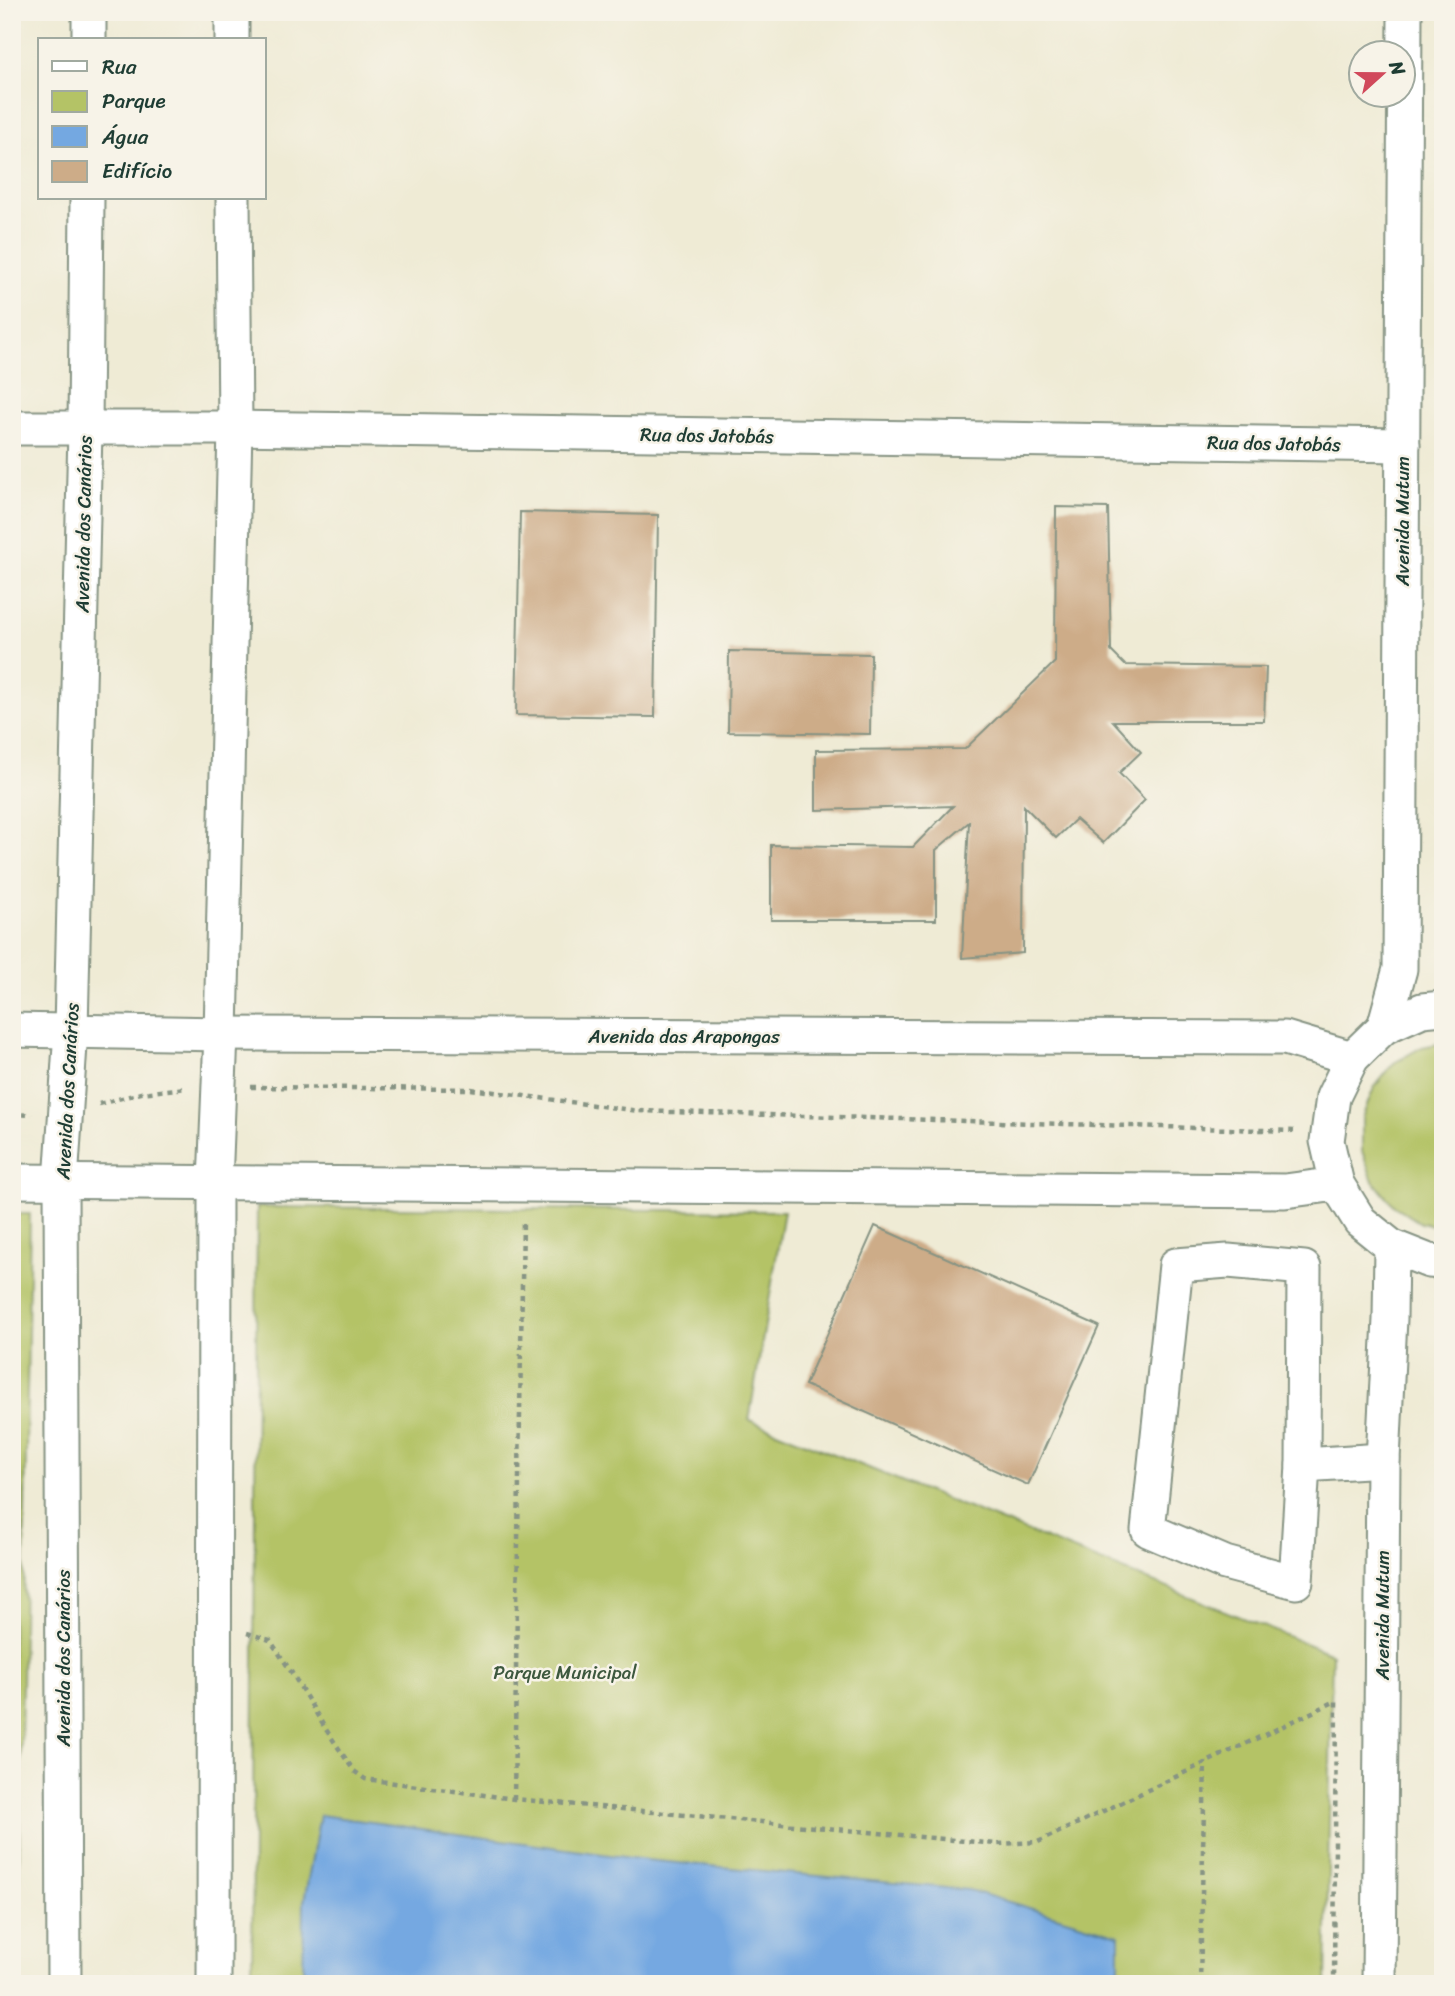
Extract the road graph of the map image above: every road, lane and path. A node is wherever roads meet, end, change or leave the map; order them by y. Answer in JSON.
{"nodes":[{"id":1,"x":89,"y":12,"type":"edge"},
{"id":2,"x":232,"y":12,"type":"edge"},
{"id":3,"x":1405,"y":12,"type":"edge"},
{"id":4,"x":89,"y":38,"type":"edge"},
{"id":5,"x":232,"y":38,"type":"edge"},
{"id":6,"x":87,"y":200,"type":"edge"},
{"id":7,"x":233,"y":200,"type":"edge"},
{"id":8,"x":12,"y":428,"type":"edge"},
{"id":9,"x":235,"y":428,"type":"junction"},
{"id":10,"x":85,"y":430,"type":"junction"},
{"id":11,"x":1403,"y":444,"type":"junction"},
{"id":12,"x":1443,"y":1008,"type":"edge"},
{"id":13,"x":1384,"y":1027,"type":"junction"},
{"id":14,"x":12,"y":1030,"type":"edge"},
{"id":15,"x":71,"y":1030,"type":"junction"},
{"id":16,"x":221,"y":1034,"type":"junction"},
{"id":17,"x":1352,"y":1058,"type":"junction"},
{"id":18,"x":219,"y":1087,"type":"junction"},
{"id":19,"x":12,"y":1114,"type":"edge"},
{"id":20,"x":65,"y":1115,"type":"junction"},
{"id":21,"x":1328,"y":1141,"type":"junction"},
{"id":22,"x":12,"y":1181,"type":"edge"},
{"id":23,"x":61,"y":1182,"type":"junction"},
{"id":24,"x":215,"y":1183,"type":"junction"},
{"id":25,"x":1337,"y":1184,"type":"junction"},
{"id":26,"x":523,"y":1186,"type":"junction"},
{"id":27,"x":1391,"y":1246,"type":"junction"},
{"id":28,"x":1443,"y":1262,"type":"edge"},
{"id":29,"x":1383,"y":1460,"type":"junction"},
{"id":30,"x":1303,"y":1465,"type":"junction"},
{"id":31,"x":214,"y":1632,"type":"junction"},
{"id":32,"x":1206,"y":1761,"type":"junction"},
{"id":33,"x":514,"y":1799,"type":"junction"},
{"id":34,"x":64,"y":1984,"type":"edge"},
{"id":35,"x":214,"y":1984,"type":"edge"},
{"id":36,"x":1200,"y":1984,"type":"edge"},
{"id":37,"x":1334,"y":1984,"type":"edge"},
{"id":38,"x":1380,"y":1984,"type":"edge"}],
"edges":[{"from":1,"to":4,"type":"street"},
{"from":2,"to":5,"type":"street"},
{"from":3,"to":11,"type":"street","name":"Avenida Mutum"},
{"from":6,"to":10,"type":"street","name":"Avenida dos Canários"},
{"from":7,"to":9,"type":"street"},
{"from":8,"to":10,"type":"street","name":"Rua dos Jatobás"},
{"from":9,"to":10,"type":"street","name":"Rua dos Jatobás"},
{"from":9,"to":11,"type":"street","name":"Rua dos Jatobás"},
{"from":9,"to":16,"type":"street"},
{"from":10,"to":15,"type":"street","name":"Avenida dos Canários"},
{"from":11,"to":13,"type":"street","name":"Avenida Mutum"},
{"from":12,"to":13,"type":"street"},
{"from":13,"to":17,"type":"street"},
{"from":14,"to":15,"type":"street","name":"Avenida das Arapongas"},
{"from":15,"to":16,"type":"street","name":"Avenida das Arapongas"},
{"from":15,"to":20,"type":"street","name":"Avenida dos Canários"},
{"from":16,"to":17,"type":"street","name":"Avenida das Arapongas"},
{"from":16,"to":18,"type":"street"},
{"from":17,"to":21,"type":"street"},
{"from":18,"to":20,"type":"path"},
{"from":18,"to":21,"type":"path"},
{"from":18,"to":24,"type":"street"},
{"from":19,"to":20,"type":"path"},
{"from":20,"to":23,"type":"street","name":"Avenida dos Canários"},
{"from":21,"to":25,"type":"street"},
{"from":22,"to":23,"type":"street"},
{"from":23,"to":24,"type":"street"},
{"from":23,"to":34,"type":"street","name":"Avenida dos Canários"},
{"from":24,"to":26,"type":"street"},
{"from":24,"to":31,"type":"street"},
{"from":25,"to":26,"type":"street"},
{"from":25,"to":27,"type":"street"},
{"from":26,"to":33,"type":"path"},
{"from":27,"to":28,"type":"street"},
{"from":27,"to":29,"type":"street","name":"Avenida Mutum"},
{"from":29,"to":30,"type":"street"},
{"from":29,"to":38,"type":"street","name":"Avenida Mutum"},
{"from":30,"to":30,"type":"street"},
{"from":31,"to":33,"type":"path"},
{"from":31,"to":35,"type":"street"},
{"from":32,"to":33,"type":"path"},
{"from":32,"to":36,"type":"path"},
{"from":32,"to":37,"type":"path"}]}
